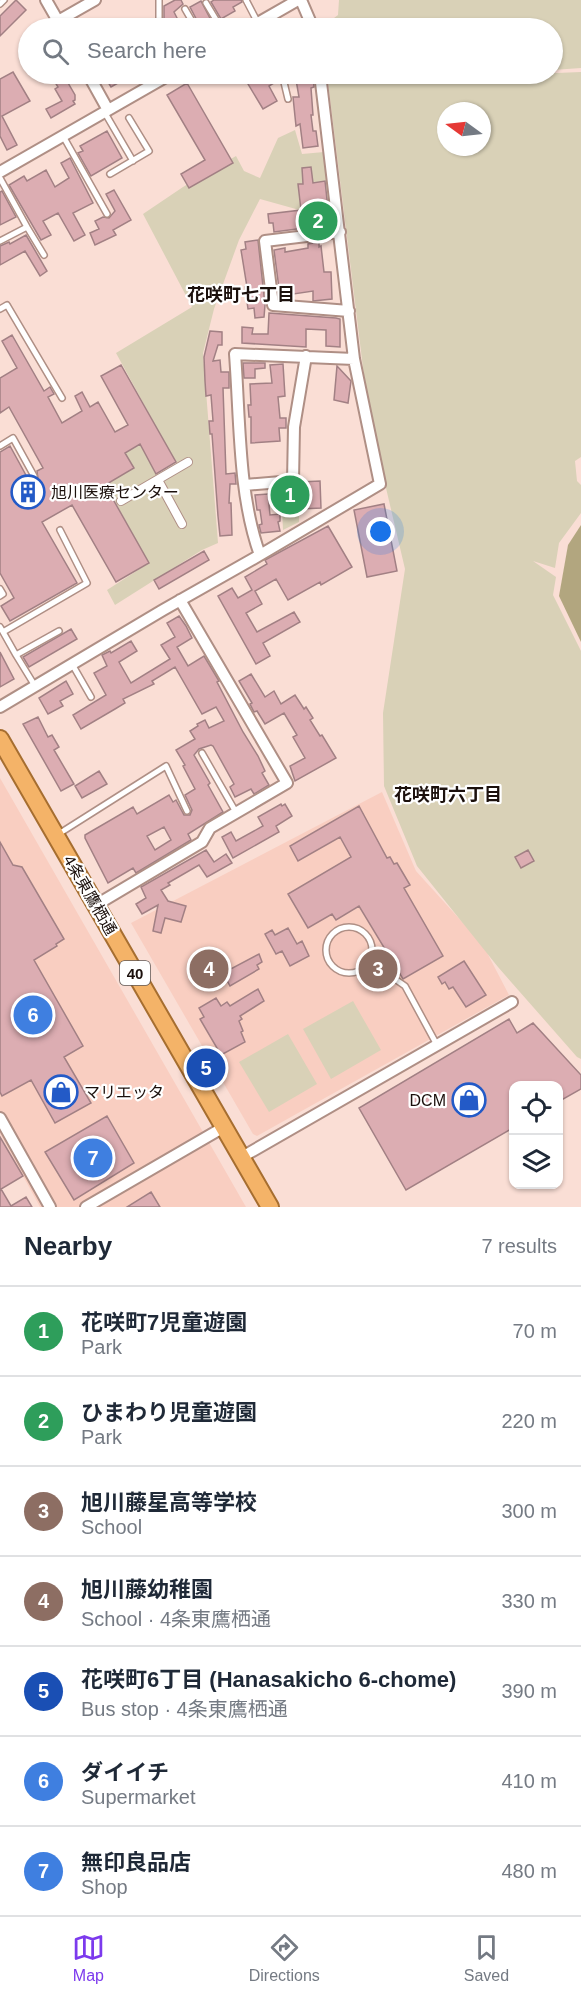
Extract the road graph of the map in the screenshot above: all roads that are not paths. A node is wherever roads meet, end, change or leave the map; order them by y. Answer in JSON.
{"nodes":[{"id":1,"x":4,"y":0,"type":"edge"},
{"id":2,"x":46,"y":0,"type":"edge"},
{"id":3,"x":95,"y":0,"type":"edge"},
{"id":4,"x":159,"y":0,"type":"edge"},
{"id":5,"x":246,"y":0,"type":"edge"},
{"id":6,"x":300,"y":0,"type":"edge"},
{"id":7,"x":206,"y":3,"type":"dead end"},
{"id":8,"x":0,"y":4,"type":"edge"},
{"id":9,"x":185,"y":9,"type":"dead end"},
{"id":10,"x":56,"y":18,"type":"edge"},
{"id":11,"x":70,"y":18,"type":"edge"},
{"id":12,"x":159,"y":18,"type":"edge"},
{"id":13,"x":190,"y":18,"type":"edge"},
{"id":14,"x":215,"y":18,"type":"edge"},
{"id":15,"x":251,"y":18,"type":"edge"},
{"id":16,"x":269,"y":18,"type":"edge"},
{"id":17,"x":308,"y":18,"type":"edge"},
{"id":18,"x":93,"y":84,"type":"edge"},
{"id":19,"x":150,"y":84,"type":"edge"},
{"id":20,"x":284,"y":84,"type":"edge"},
{"id":21,"x":321,"y":84,"type":"edge"},
{"id":22,"x":288,"y":99,"type":"dead end"},
{"id":23,"x":106,"y":111,"type":"junction"},
{"id":24,"x":129,"y":118,"type":"dead end"},
{"id":25,"x":63,"y":136,"type":"junction"},
{"id":26,"x":132,"y":161,"type":"junction"},
{"id":27,"x":0,"y":172,"type":"edge"},
{"id":28,"x":110,"y":174,"type":"dead end"},
{"id":29,"x":0,"y":178,"type":"edge"},
{"id":30,"x":107,"y":214,"type":"dead end"},
{"id":31,"x":27,"y":226,"type":"junction"},
{"id":32,"x":340,"y":232,"type":"junction"},
{"id":33,"x":0,"y":241,"type":"edge"},
{"id":34,"x":44,"y":255,"type":"dead end"},
{"id":35,"x":0,"y":309,"type":"edge"},
{"id":36,"x":349,"y":312,"type":"junction"},
{"id":37,"x":306,"y":356,"type":"junction"},
{"id":38,"x":354,"y":358,"type":"junction"},
{"id":39,"x":62,"y":398,"type":"dead end"},
{"id":40,"x":0,"y":446,"type":"edge"},
{"id":41,"x":188,"y":462,"type":"dead end"},
{"id":42,"x":34,"y":476,"type":"dead end"},
{"id":43,"x":158,"y":480,"type":"junction"},
{"id":44,"x":245,"y":485,"type":"junction"},
{"id":45,"x":121,"y":501,"type":"dead end"},
{"id":46,"x":182,"y":524,"type":"dead end"},
{"id":47,"x":60,"y":530,"type":"dead end"},
{"id":48,"x":260,"y":555,"type":"junction"},
{"id":49,"x":0,"y":589,"type":"edge"},
{"id":50,"x":0,"y":596,"type":"edge"},
{"id":51,"x":180,"y":600,"type":"junction"},
{"id":52,"x":2,"y":629,"type":"edge"},
{"id":53,"x":58,"y":631,"type":"dead end"},
{"id":54,"x":7,"y":639,"type":"junction"},
{"id":55,"x":0,"y":643,"type":"edge"},
{"id":56,"x":16,"y":656,"type":"junction"},
{"id":57,"x":72,"y":664,"type":"junction"},
{"id":58,"x":34,"y":686,"type":"junction"},
{"id":59,"x":91,"y":697,"type":"dead end"},
{"id":60,"x":0,"y":707,"type":"edge"},
{"id":61,"x":0,"y":739,"type":"edge"},
{"id":62,"x":202,"y":753,"type":"dead end"},
{"id":63,"x":187,"y":811,"type":"dead end"},
{"id":64,"x":237,"y":814,"type":"junction"},
{"id":65,"x":56,"y":836,"type":"junction"},
{"id":66,"x":96,"y":905,"type":"junction"},
{"id":67,"x":369,"y":961,"type":"junction"},
{"id":68,"x":512,"y":1002,"type":"dead end"},
{"id":69,"x":437,"y":1045,"type":"junction"},
{"id":70,"x":0,"y":1118,"type":"edge"},
{"id":71,"x":224,"y":1127,"type":"junction"},
{"id":72,"x":242,"y":1157,"type":"junction"},
{"id":73,"x":50,"y":1207,"type":"edge"},
{"id":74,"x":86,"y":1207,"type":"edge"},
{"id":75,"x":270,"y":1207,"type":"edge"}],
"edges":[{"from":1,"to":8,"type":"lane"},
{"from":2,"to":10,"type":"street"},
{"from":3,"to":11,"type":"street"},
{"from":4,"to":12,"type":"lane"},
{"from":5,"to":15,"type":"lane"},
{"from":6,"to":16,"type":"street"},
{"from":6,"to":17,"type":"street"},
{"from":7,"to":14,"type":"lane"},
{"from":9,"to":13,"type":"lane"},
{"from":18,"to":23,"type":"street"},
{"from":19,"to":23,"type":"street"},
{"from":20,"to":22,"type":"lane"},
{"from":21,"to":32,"type":"street"},
{"from":23,"to":25,"type":"street"},
{"from":23,"to":26,"type":"lane"},
{"from":24,"to":26,"type":"lane"},
{"from":25,"to":27,"type":"street"},
{"from":25,"to":30,"type":"lane"},
{"from":26,"to":28,"type":"lane"},
{"from":29,"to":31,"type":"lane"},
{"from":31,"to":33,"type":"lane"},
{"from":31,"to":34,"type":"lane"},
{"from":32,"to":36,"type":"street"},
{"from":32,"to":36,"type":"street"},
{"from":35,"to":39,"type":"lane"},
{"from":36,"to":38,"type":"street"},
{"from":37,"to":38,"type":"street"},
{"from":37,"to":44,"type":"street"},
{"from":37,"to":44,"type":"street"},
{"from":38,"to":48,"type":"street"},
{"from":40,"to":42,"type":"lane"},
{"from":41,"to":43,"type":"street"},
{"from":43,"to":45,"type":"street"},
{"from":43,"to":46,"type":"street"},
{"from":44,"to":48,"type":"street"},
{"from":47,"to":52,"type":"lane"},
{"from":48,"to":51,"type":"street"},
{"from":49,"to":50,"type":"lane"},
{"from":51,"to":57,"type":"street"},
{"from":51,"to":64,"type":"street"},
{"from":52,"to":54,"type":"lane"},
{"from":53,"to":56,"type":"lane"},
{"from":54,"to":55,"type":"lane"},
{"from":54,"to":56,"type":"lane"},
{"from":56,"to":58,"type":"lane"},
{"from":57,"to":58,"type":"street"},
{"from":57,"to":59,"type":"lane"},
{"from":58,"to":60,"type":"street"},
{"from":61,"to":65,"type":"highway","name":"4条東鷹栖通","number":"40"},
{"from":62,"to":64,"type":"lane"},
{"from":63,"to":65,"type":"lane"},
{"from":64,"to":66,"type":"street"},
{"from":65,"to":66,"type":"highway","name":"4条東鷹栖通","number":"40"},
{"from":66,"to":71,"type":"highway","name":"4条東鷹栖通","number":"40"},
{"from":67,"to":67,"type":"lane"},
{"from":67,"to":69,"type":"lane"},
{"from":68,"to":69,"type":"street"},
{"from":69,"to":72,"type":"street"},
{"from":70,"to":73,"type":"street"},
{"from":71,"to":72,"type":"highway","name":"4条東鷹栖通","number":"40"},
{"from":71,"to":74,"type":"street"},
{"from":72,"to":75,"type":"highway","name":"4条東鷹栖通","number":"40"}]}
